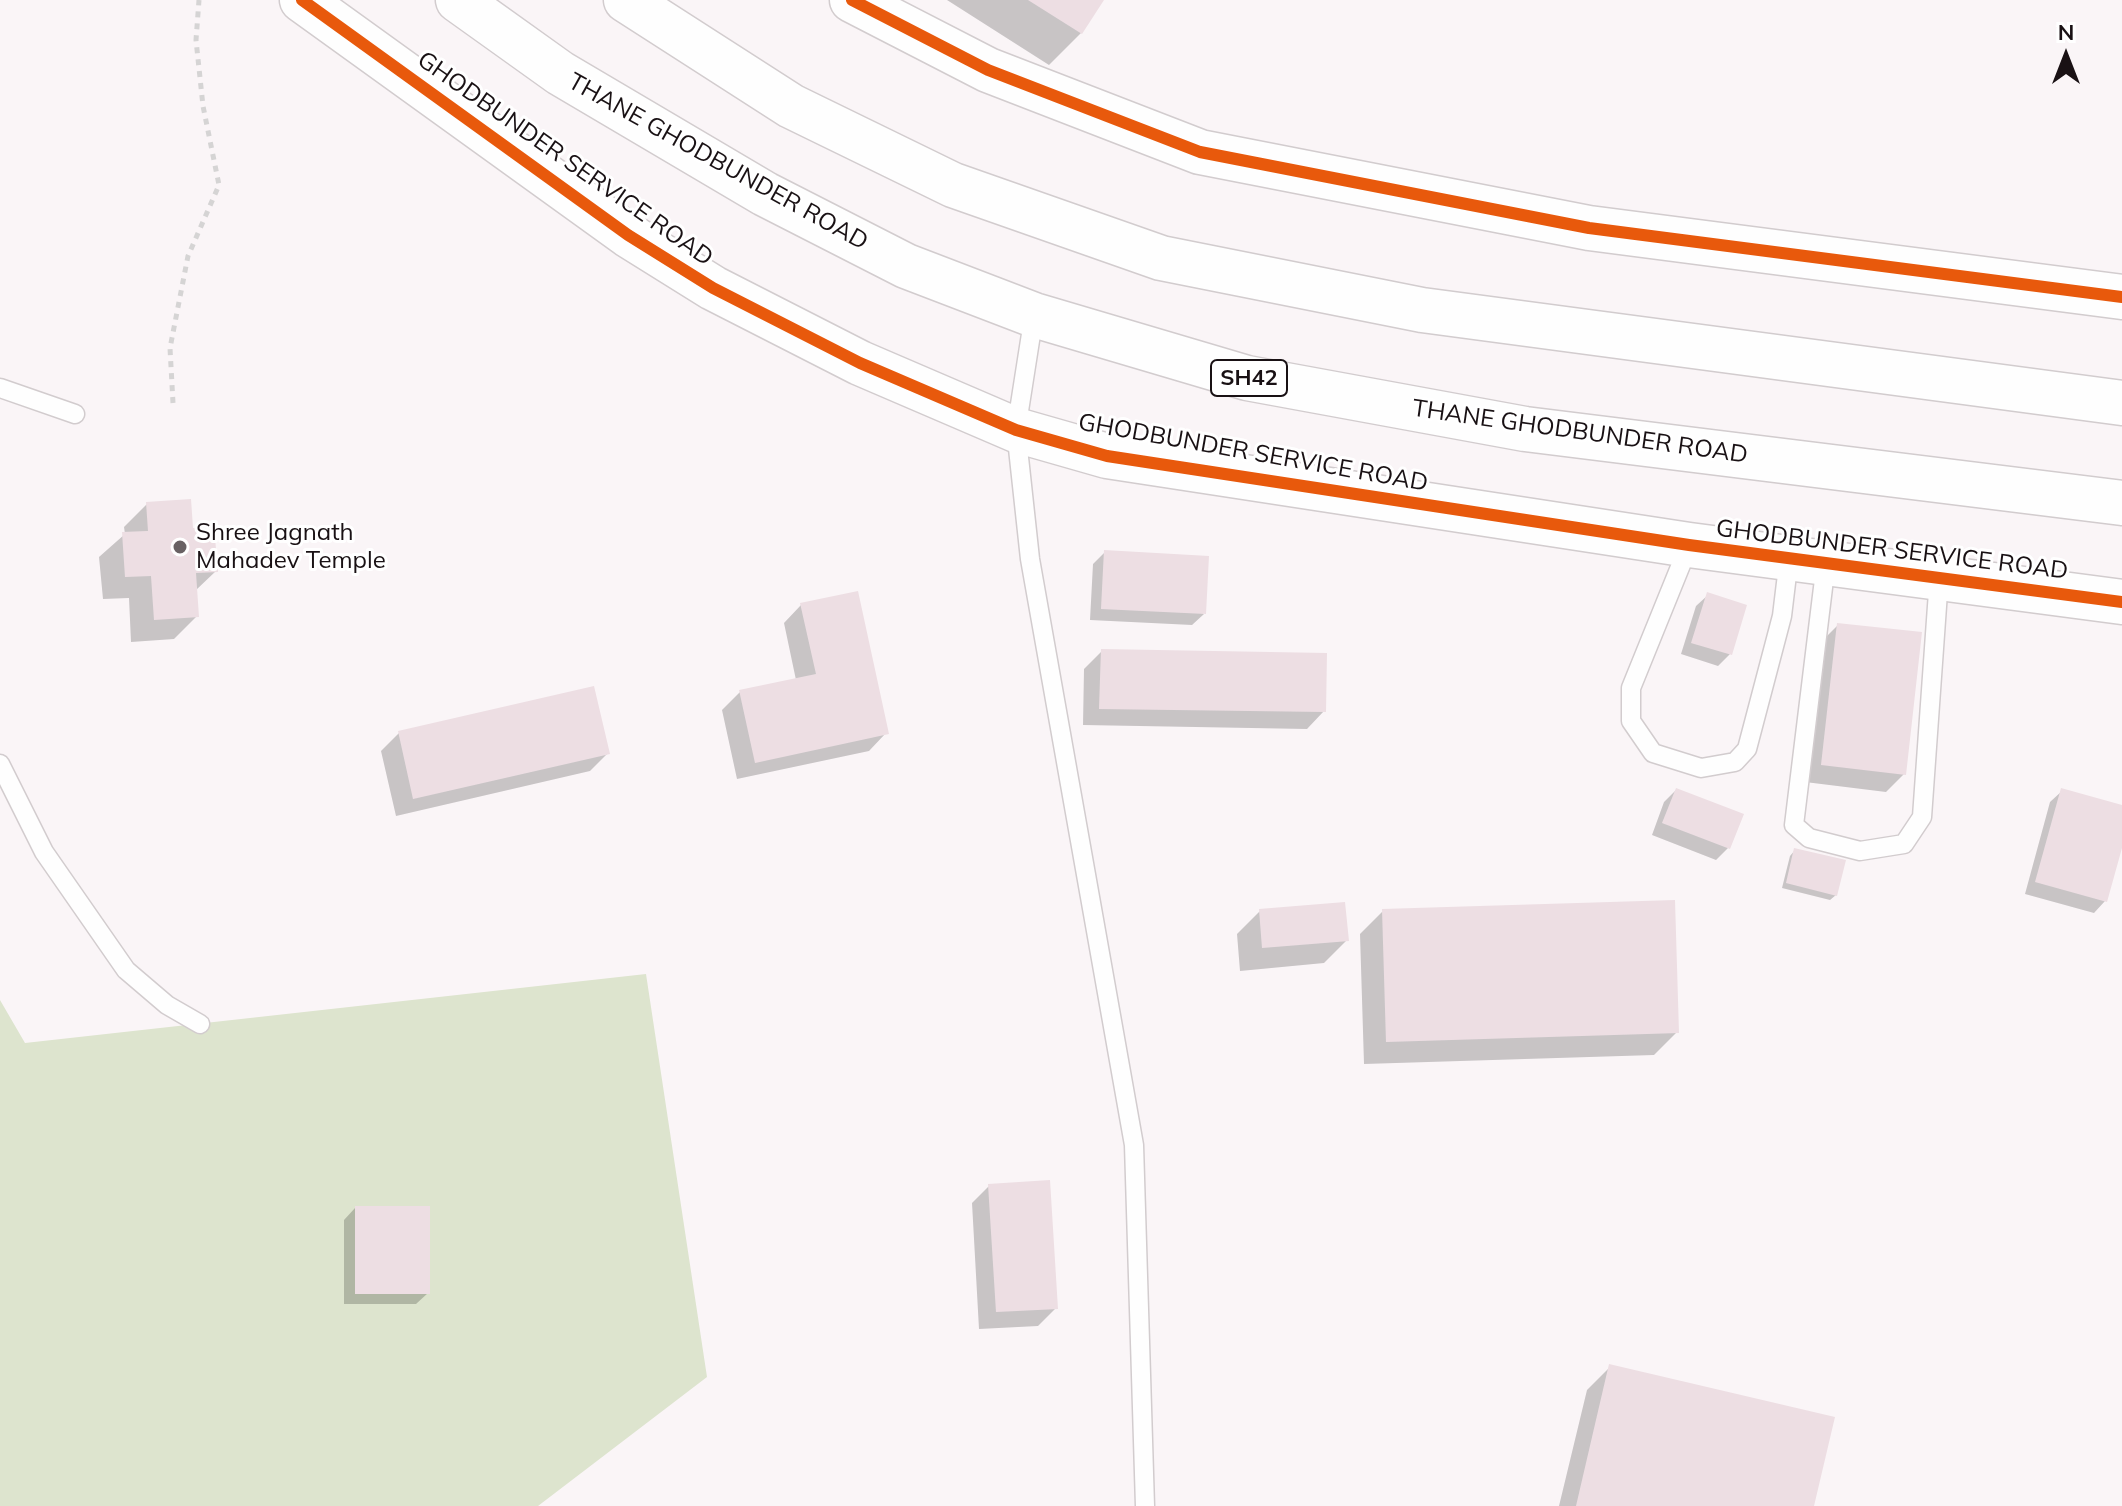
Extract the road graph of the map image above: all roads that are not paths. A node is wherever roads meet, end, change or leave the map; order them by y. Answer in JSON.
{"nodes":[{"id":1,"x":302,"y":0,"type":"edge"},
{"id":2,"x":458,"y":0,"type":"edge"},
{"id":3,"x":626,"y":0,"type":"edge"},
{"id":4,"x":852,"y":0,"type":"edge"},
{"id":5,"x":2122,"y":297,"type":"edge"},
{"id":6,"x":1034,"y":315,"type":"junction"},
{"id":7,"x":0,"y":388,"type":"edge"},
{"id":8,"x":2122,"y":403,"type":"edge"},
{"id":9,"x":75,"y":414,"type":"dead end"},
{"id":10,"x":1016,"y":430,"type":"junction"},
{"id":11,"x":2122,"y":503,"type":"edge"},
{"id":12,"x":1689,"y":545,"type":"junction"},
{"id":13,"x":1808,"y":560,"type":"junction"},
{"id":14,"x":1939,"y":578,"type":"junction"},
{"id":15,"x":2122,"y":602,"type":"edge"},
{"id":16,"x":0,"y":764,"type":"edge"},
{"id":17,"x":200,"y":1024,"type":"dead end"},
{"id":18,"x":1145,"y":1506,"type":"edge"}],
"edges":[{"from":1,"to":10,"type":"main road","name":"GHODBUNDER SERVICE ROAD"},
{"from":2,"to":6,"type":"main road","name":"THANE GHODBUNDER ROAD","number":"SH42"},
{"from":3,"to":8,"type":"main road"},
{"from":4,"to":5,"type":"main road"},
{"from":6,"to":10,"type":"lane"},
{"from":6,"to":11,"type":"main road","name":"THANE GHODBUNDER ROAD","number":"SH42"},
{"from":7,"to":9,"type":"lane"},
{"from":10,"to":12,"type":"main road","name":"GHODBUNDER SERVICE ROAD"},
{"from":10,"to":18,"type":"lane"},
{"from":12,"to":13,"type":"main road","name":"GHODBUNDER SERVICE ROAD"},
{"from":12,"to":13,"type":"lane"},
{"from":13,"to":14,"type":"main road","name":"GHODBUNDER SERVICE ROAD"},
{"from":13,"to":14,"type":"lane"},
{"from":14,"to":15,"type":"main road","name":"GHODBUNDER SERVICE ROAD"},
{"from":16,"to":17,"type":"lane"}]}
